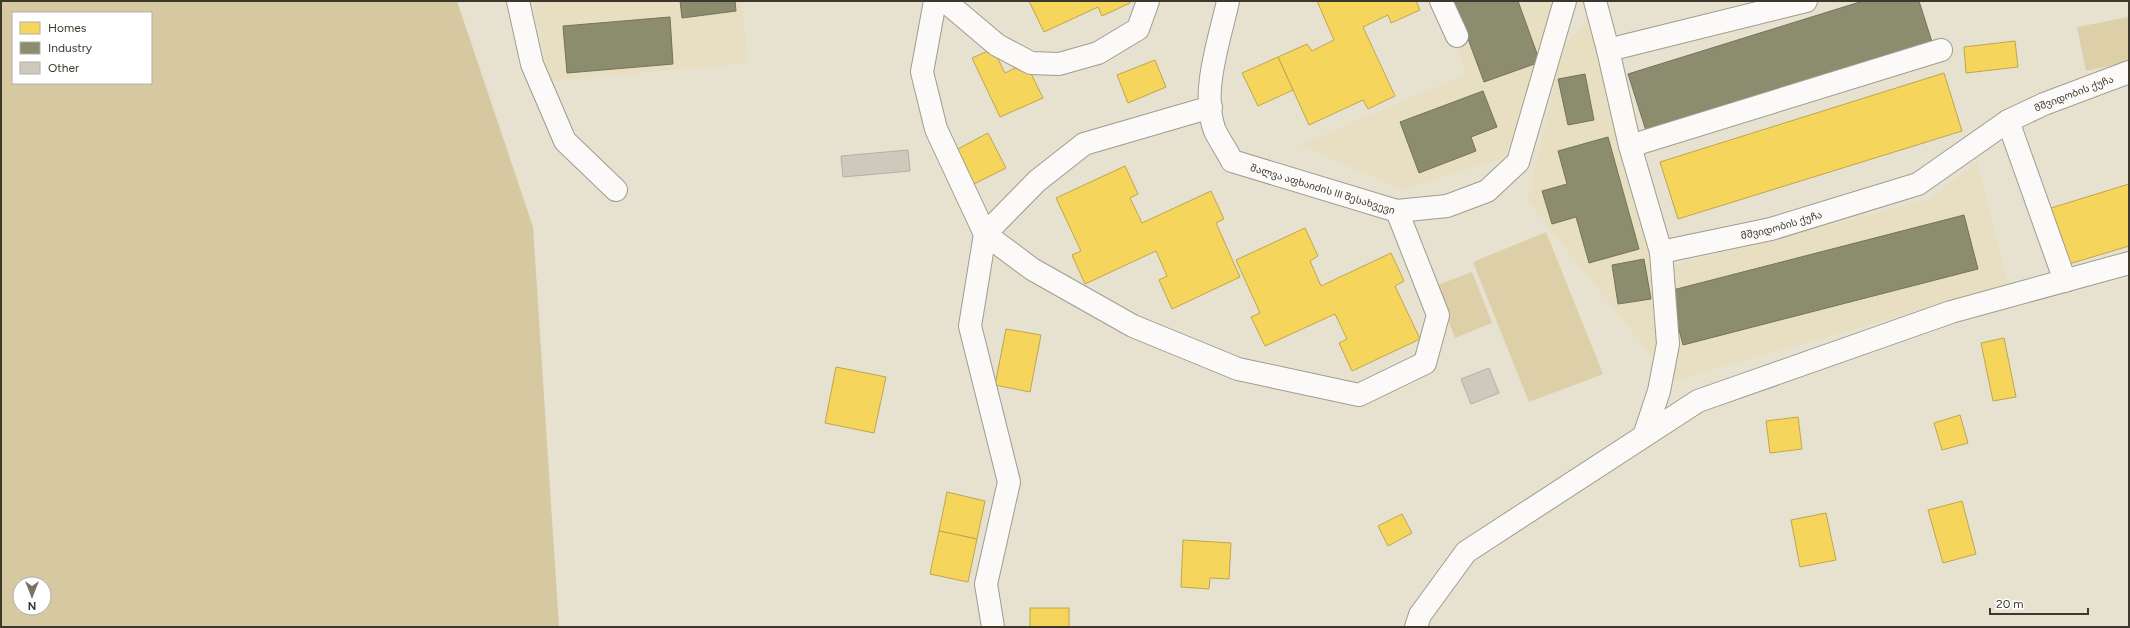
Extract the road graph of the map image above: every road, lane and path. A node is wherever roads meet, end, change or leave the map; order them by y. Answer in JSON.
{"nodes":[{"id":1,"x":518,"y":1,"type":"edge"},
{"id":2,"x":935,"y":1,"type":"edge"},
{"id":3,"x":945,"y":1,"type":"edge"},
{"id":4,"x":1148,"y":1,"type":"edge"},
{"id":5,"x":1228,"y":1,"type":"edge"},
{"id":6,"x":1441,"y":1,"type":"edge"},
{"id":7,"x":1565,"y":1,"type":"edge"},
{"id":8,"x":1595,"y":1,"type":"edge"},
{"id":9,"x":1806,"y":1,"type":"edge"},
{"id":10,"x":1457,"y":36,"type":"dead end"},
{"id":11,"x":1608,"y":50,"type":"junction"},
{"id":12,"x":1941,"y":50,"type":"dead end"},
{"id":13,"x":2129,"y":72,"type":"edge"},
{"id":14,"x":1211,"y":107,"type":"junction"},
{"id":15,"x":2008,"y":121,"type":"junction"},
{"id":16,"x":1630,"y":146,"type":"junction"},
{"id":17,"x":616,"y":190,"type":"dead end"},
{"id":18,"x":1397,"y":211,"type":"junction"},
{"id":19,"x":985,"y":234,"type":"junction"},
{"id":20,"x":1662,"y":252,"type":"junction"},
{"id":21,"x":2129,"y":263,"type":"edge"},
{"id":22,"x":2064,"y":281,"type":"junction"},
{"id":23,"x":1644,"y":436,"type":"junction"},
{"id":24,"x":993,"y":627,"type":"edge"},
{"id":25,"x":1416,"y":627,"type":"edge"}],
"edges":[{"from":1,"to":17,"type":"street"},
{"from":2,"to":19,"type":"street"},
{"from":3,"to":4,"type":"street"},
{"from":5,"to":14,"type":"street","name":"შალვა აფხაიძის III შესახვევი"},
{"from":6,"to":10,"type":"street"},
{"from":7,"to":18,"type":"street","name":"შალვა აფხაიძის III შესახვევი"},
{"from":8,"to":11,"type":"street"},
{"from":9,"to":11,"type":"street"},
{"from":11,"to":16,"type":"street"},
{"from":12,"to":16,"type":"street"},
{"from":13,"to":15,"type":"street","name":"მშვიდობის ქუჩა"},
{"from":14,"to":18,"type":"street","name":"შალვა აფხაიძის III შესახვევი"},
{"from":14,"to":19,"type":"street"},
{"from":15,"to":20,"type":"street","name":"მშვიდობის ქუჩა"},
{"from":15,"to":22,"type":"street"},
{"from":16,"to":20,"type":"street"},
{"from":18,"to":19,"type":"street"},
{"from":19,"to":24,"type":"street"},
{"from":20,"to":23,"type":"street"},
{"from":21,"to":22,"type":"street"},
{"from":22,"to":23,"type":"street"},
{"from":23,"to":25,"type":"street"}]}
